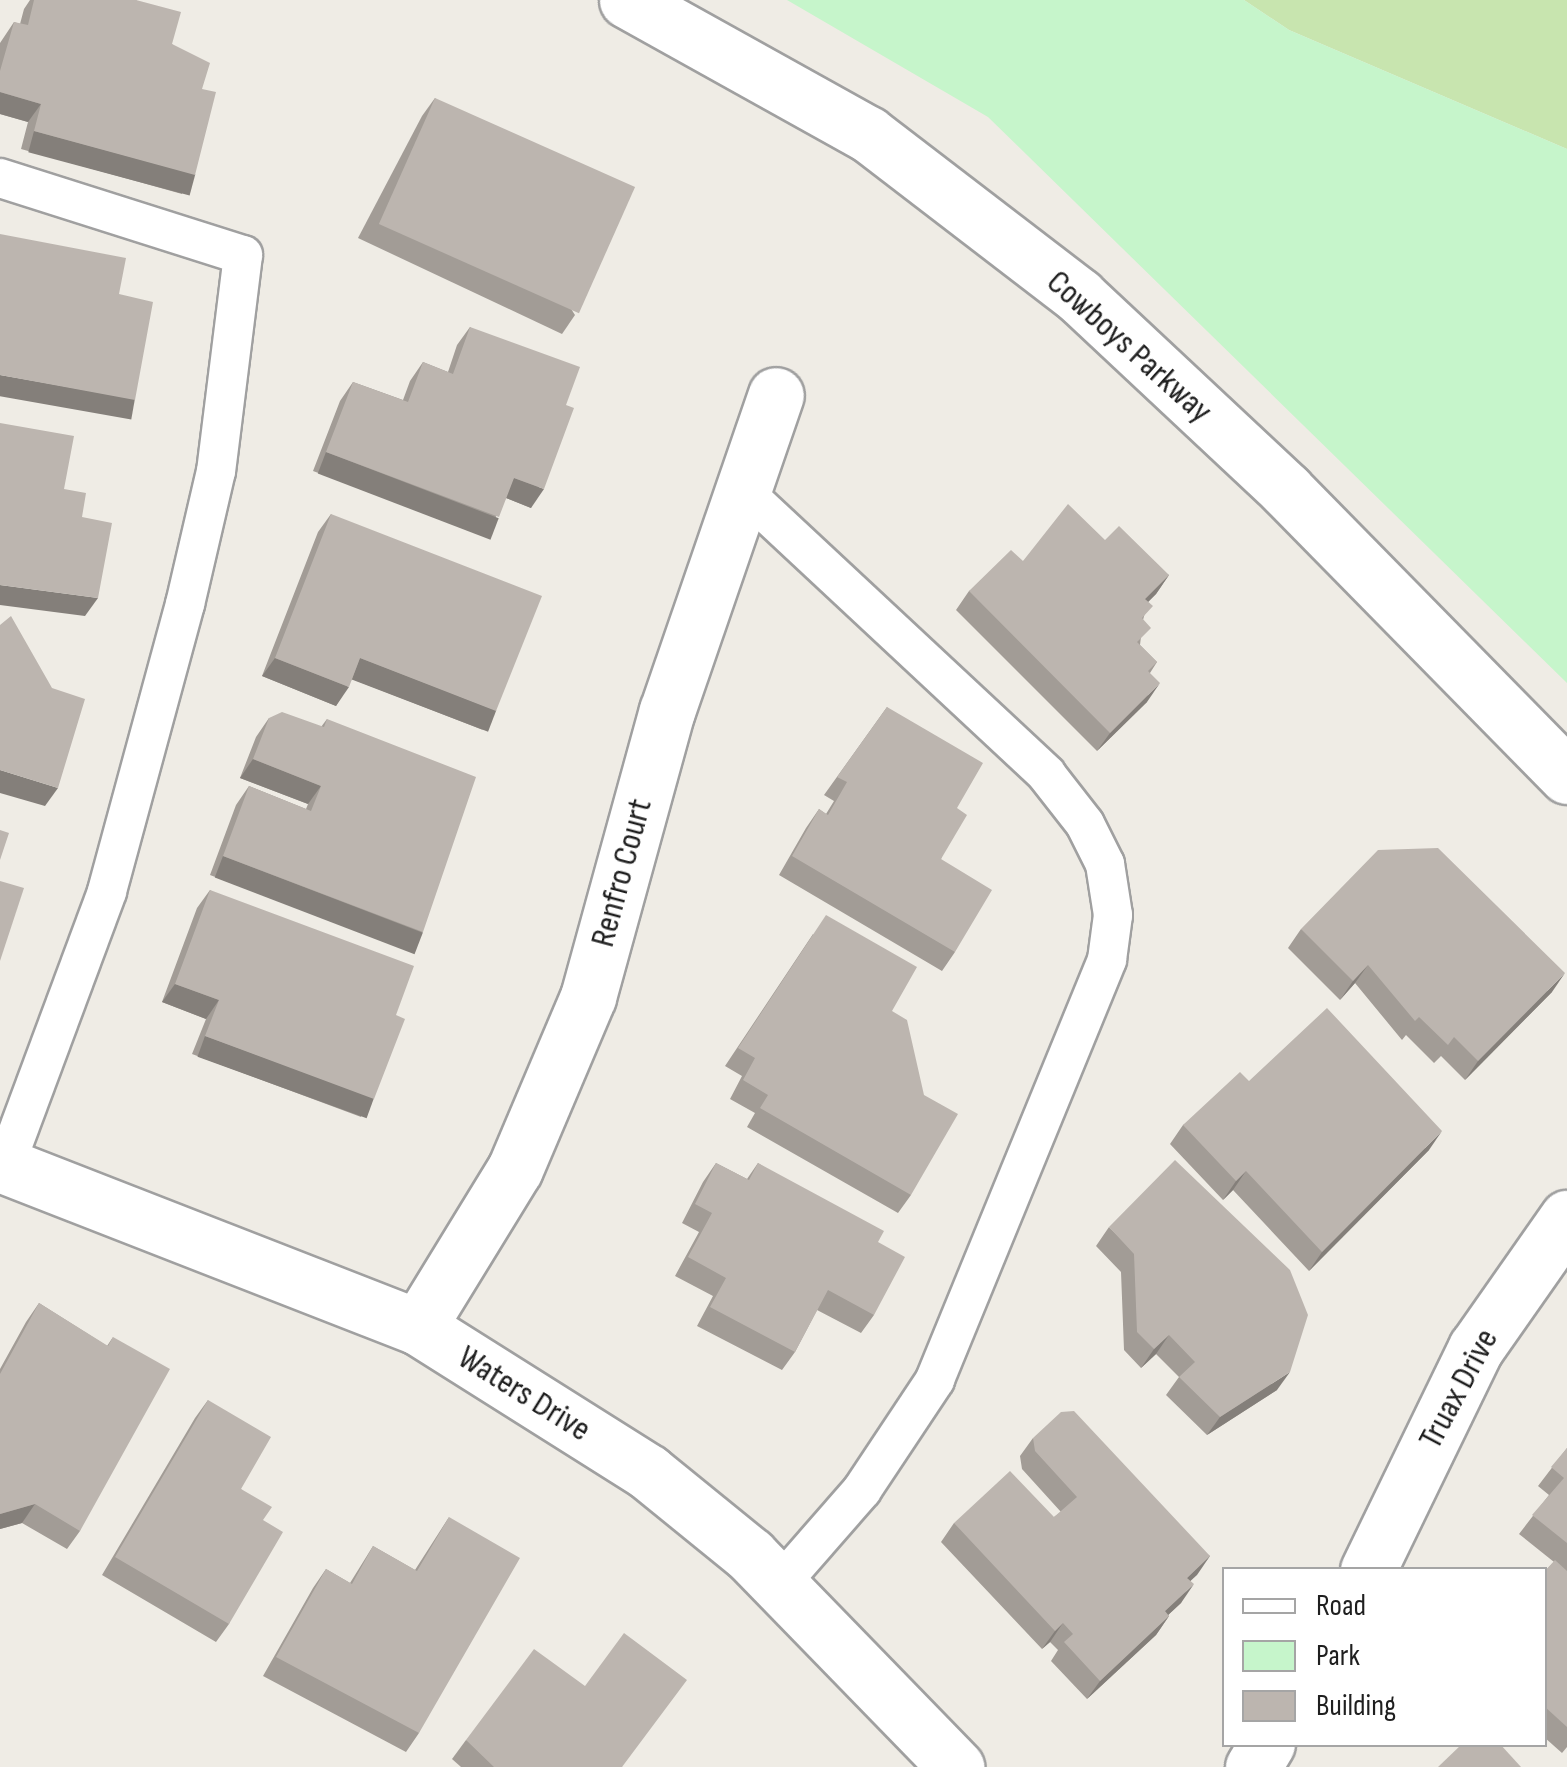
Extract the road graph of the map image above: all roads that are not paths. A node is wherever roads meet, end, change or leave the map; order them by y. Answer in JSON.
{"nodes":[{"id":1,"x":628,"y":0,"type":"edge"},
{"id":2,"x":0,"y":178,"type":"edge"},
{"id":3,"x":776,"y":396,"type":"dead end"},
{"id":4,"x":742,"y":491,"type":"junction"},
{"id":5,"x":1567,"y":776,"type":"edge"},
{"id":6,"x":2,"y":1165,"type":"edge"},
{"id":7,"x":1567,"y":1218,"type":"edge"},
{"id":8,"x":418,"y":1327,"type":"junction"},
{"id":9,"x":1369,"y":1567,"type":"edge"},
{"id":10,"x":780,"y":1585,"type":"junction"},
{"id":11,"x":956,"y":1767,"type":"edge"}],
"edges":[{"from":1,"to":5,"type":"street","name":"Cowboys Parkway"},
{"from":2,"to":6,"type":"lane"},
{"from":3,"to":4,"type":"street","name":"Renfro Court"},
{"from":4,"to":8,"type":"street","name":"Renfro Court"},
{"from":4,"to":10,"type":"lane"},
{"from":6,"to":8,"type":"street","name":"Waters Drive"},
{"from":7,"to":9,"type":"street","name":"Truax Drive"},
{"from":8,"to":10,"type":"street","name":"Waters Drive"},
{"from":10,"to":11,"type":"street","name":"Waters Drive"}]}
